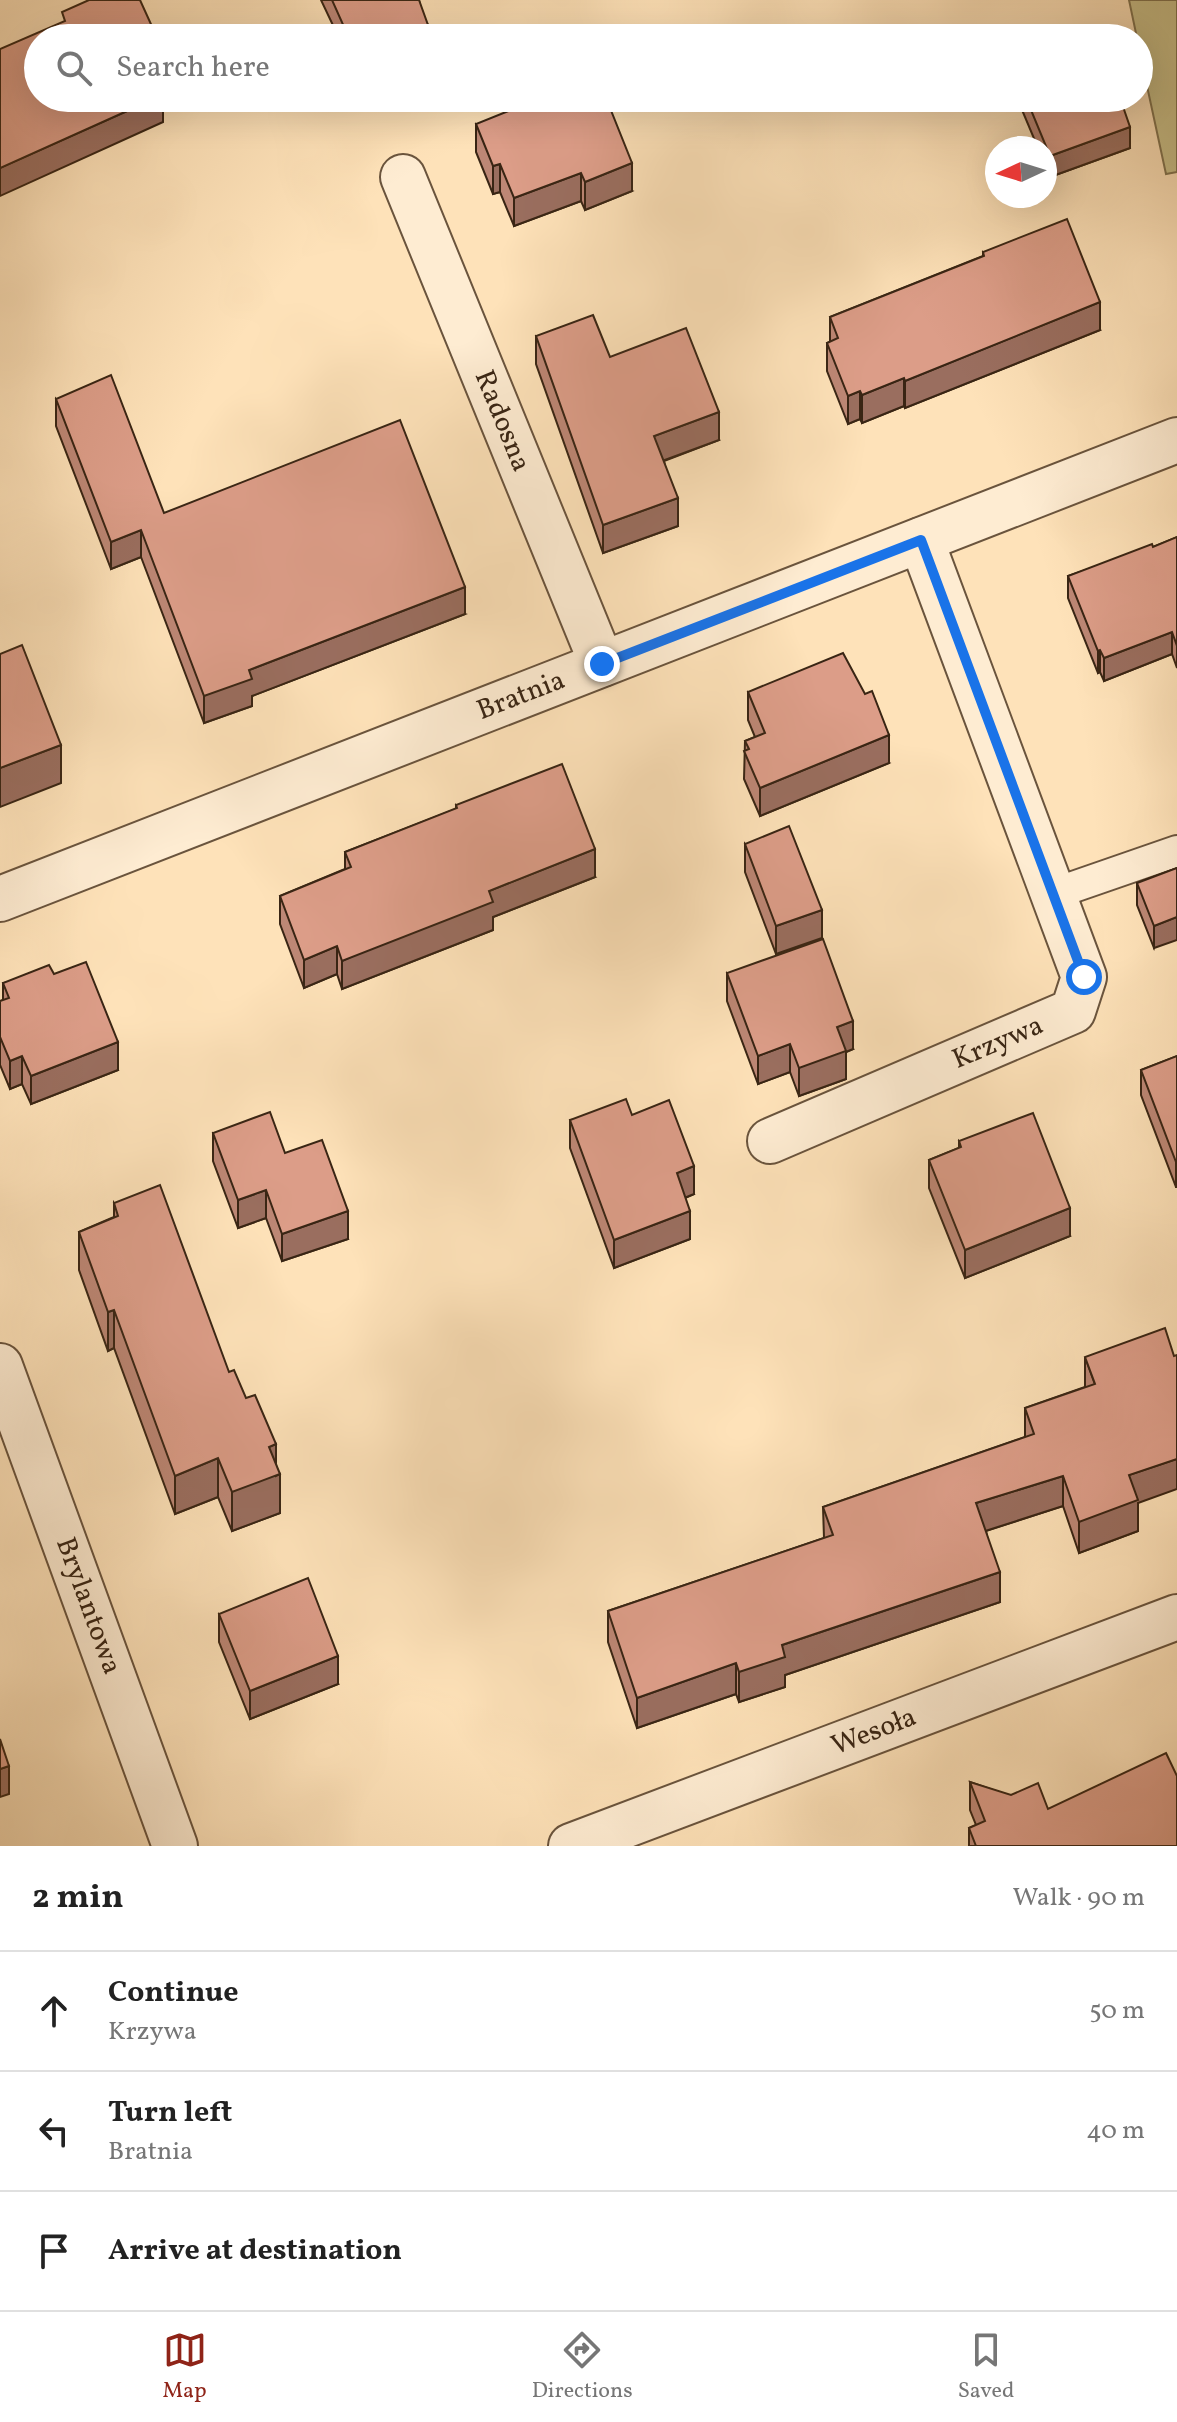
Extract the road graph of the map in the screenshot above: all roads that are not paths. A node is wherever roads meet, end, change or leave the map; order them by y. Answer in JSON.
{"nodes":[{"id":1,"x":403,"y":177,"type":"dead end"},
{"id":2,"x":1177,"y":440,"type":"edge"},
{"id":3,"x":921,"y":540,"type":"junction"},
{"id":4,"x":602,"y":664,"type":"junction"},
{"id":5,"x":1177,"y":851,"type":"edge"},
{"id":6,"x":1053,"y":894,"type":"junction"},
{"id":7,"x":0,"y":899,"type":"edge"},
{"id":8,"x":770,"y":1141,"type":"dead end"},
{"id":9,"x":0,"y":1366,"type":"edge"},
{"id":10,"x":1177,"y":1617,"type":"edge"},
{"id":11,"x":175,"y":1846,"type":"edge"},
{"id":12,"x":571,"y":1846,"type":"edge"}],
"edges":[{"from":1,"to":4,"type":"street","name":"Radosna"},
{"from":2,"to":3,"type":"street","name":"Bratnia"},
{"from":3,"to":4,"type":"street","name":"Bratnia"},
{"from":3,"to":6,"type":"street","name":"Krzywa"},
{"from":4,"to":7,"type":"street","name":"Bratnia"},
{"from":5,"to":6,"type":"lane"},
{"from":6,"to":8,"type":"street","name":"Krzywa"},
{"from":9,"to":11,"type":"street","name":"Brylantowa"},
{"from":10,"to":12,"type":"street","name":"Wesoła"}]}
